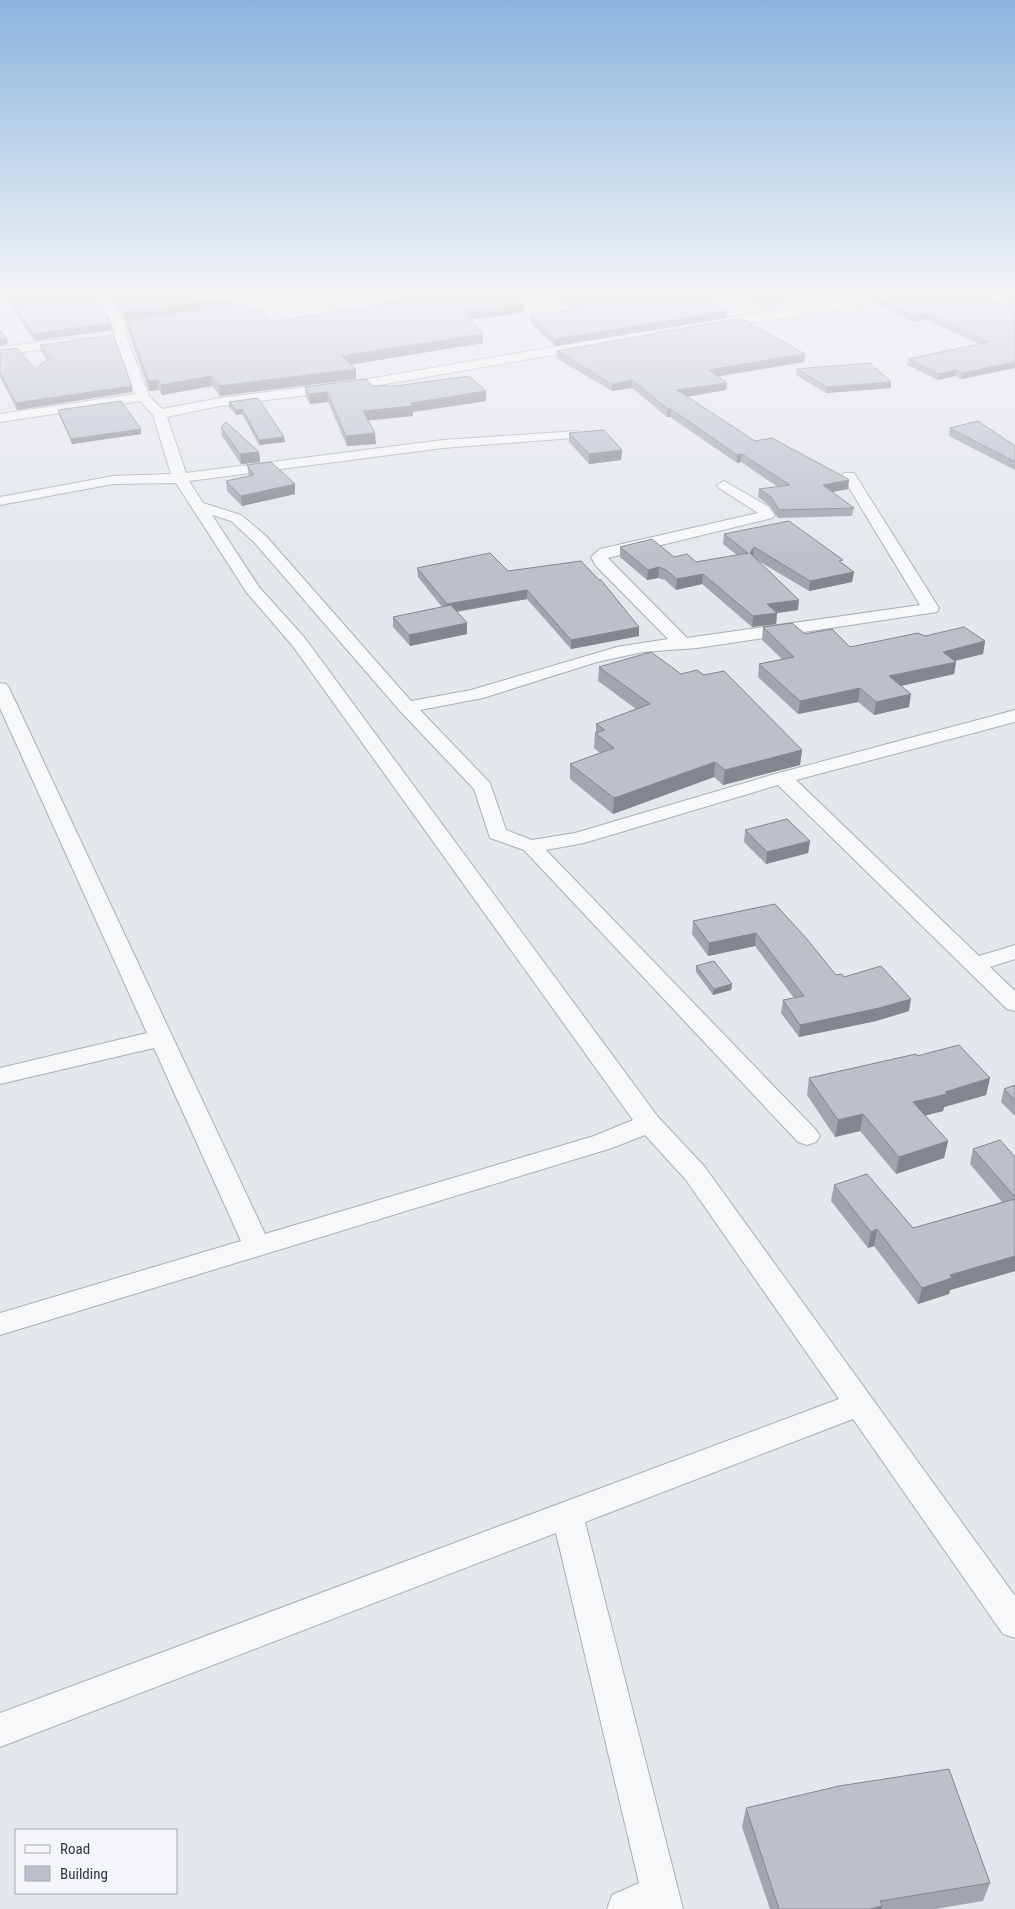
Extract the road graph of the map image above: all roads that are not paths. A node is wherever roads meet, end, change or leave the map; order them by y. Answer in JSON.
{"nodes":[{"id":1,"x":138,"y":383,"type":"edge"},
{"id":2,"x":367,"y":383,"type":"edge"},
{"id":3,"x":143,"y":397,"type":"junction"},
{"id":4,"x":159,"y":414,"type":"junction"},
{"id":5,"x":0,"y":418,"type":"edge"},
{"id":6,"x":572,"y":434,"type":"edge"},
{"id":7,"x":849,"y":476,"type":"dead end"},
{"id":8,"x":180,"y":478,"type":"junction"},
{"id":9,"x":724,"y":485,"type":"dead end"},
{"id":10,"x":0,"y":501,"type":"edge"},
{"id":11,"x":196,"y":505,"type":"junction"},
{"id":12,"x":682,"y":643,"type":"junction"},
{"id":13,"x":0,"y":688,"type":"edge"},
{"id":14,"x":407,"y":707,"type":"junction"},
{"id":15,"x":1015,"y":716,"type":"edge"},
{"id":16,"x":782,"y":778,"type":"junction"},
{"id":17,"x":531,"y":846,"type":"junction"},
{"id":18,"x":1015,"y":952,"type":"edge"},
{"id":19,"x":976,"y":964,"type":"junction"},
{"id":20,"x":1015,"y":1004,"type":"edge"},
{"id":21,"x":161,"y":1038,"type":"junction"},
{"id":22,"x":0,"y":1076,"type":"edge"},
{"id":23,"x":648,"y":1124,"type":"junction"},
{"id":24,"x":807,"y":1136,"type":"dead end"},
{"id":25,"x":257,"y":1246,"type":"junction"},
{"id":26,"x":0,"y":1324,"type":"edge"},
{"id":27,"x":859,"y":1404,"type":"junction"},
{"id":28,"x":567,"y":1513,"type":"junction"},
{"id":29,"x":1015,"y":1623,"type":"edge"},
{"id":30,"x":0,"y":1730,"type":"edge"},
{"id":31,"x":662,"y":1901,"type":"edge"},
{"id":32,"x":626,"y":1909,"type":"edge"}],
"edges":[{"from":1,"to":3,"type":"street"},
{"from":2,"to":4,"type":"street"},
{"from":3,"to":4,"type":"street"},
{"from":3,"to":5,"type":"street"},
{"from":4,"to":8,"type":"street"},
{"from":6,"to":8,"type":"street"},
{"from":7,"to":12,"type":"street"},
{"from":8,"to":10,"type":"street"},
{"from":8,"to":11,"type":"street"},
{"from":9,"to":12,"type":"street"},
{"from":11,"to":14,"type":"street"},
{"from":11,"to":23,"type":"street"},
{"from":12,"to":14,"type":"street"},
{"from":13,"to":21,"type":"street"},
{"from":14,"to":17,"type":"street"},
{"from":15,"to":16,"type":"street"},
{"from":16,"to":17,"type":"street"},
{"from":16,"to":19,"type":"street"},
{"from":17,"to":24,"type":"street"},
{"from":18,"to":19,"type":"street"},
{"from":19,"to":20,"type":"street"},
{"from":21,"to":22,"type":"street"},
{"from":21,"to":25,"type":"street"},
{"from":23,"to":25,"type":"street"},
{"from":23,"to":27,"type":"street"},
{"from":25,"to":26,"type":"street"},
{"from":27,"to":28,"type":"street"},
{"from":27,"to":29,"type":"street"},
{"from":28,"to":30,"type":"street"},
{"from":28,"to":31,"type":"street"},
{"from":31,"to":32,"type":"street"}]}
